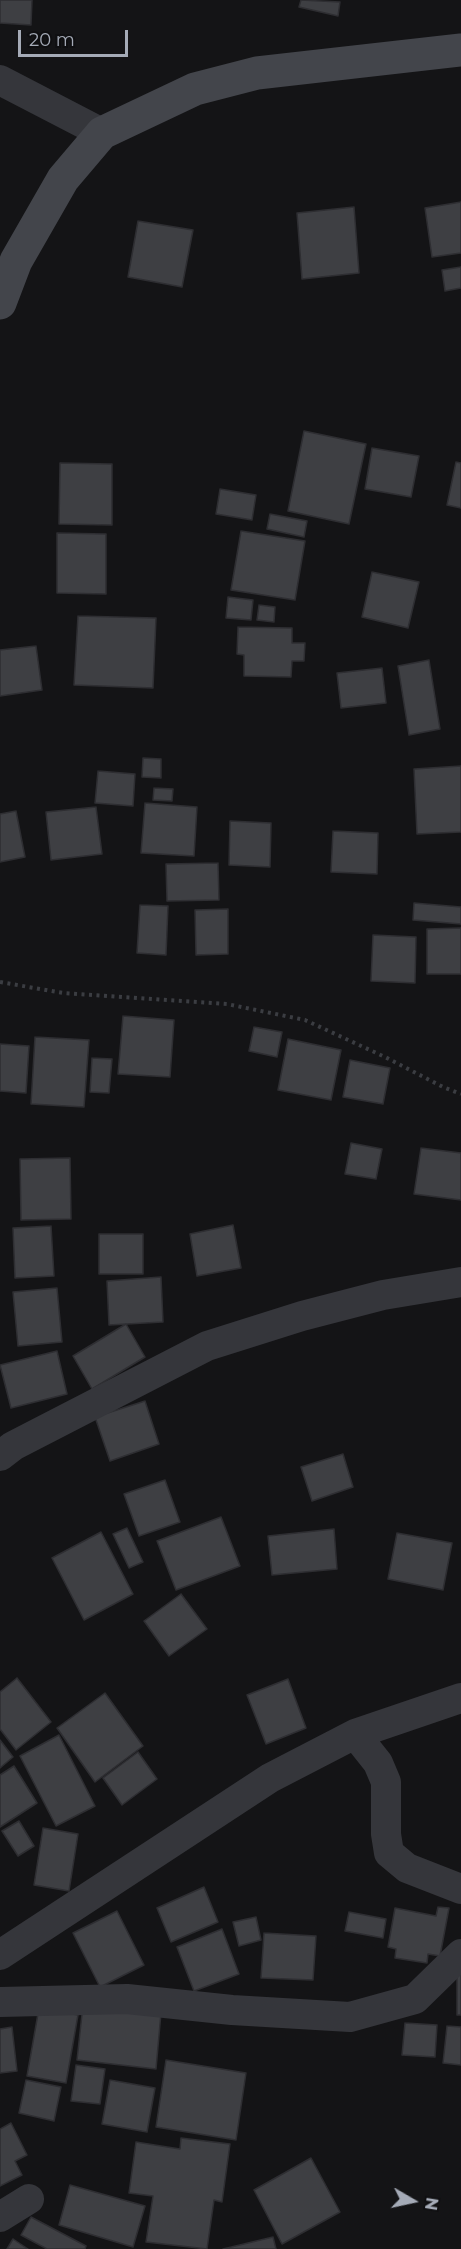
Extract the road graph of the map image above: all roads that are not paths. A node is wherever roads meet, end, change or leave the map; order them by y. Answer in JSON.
{"nodes":[{"id":1,"x":461,"y":50,"type":"edge"},
{"id":2,"x":0,"y":80,"type":"edge"},
{"id":3,"x":102,"y":133,"type":"junction"},
{"id":4,"x":0,"y":303,"type":"edge"},
{"id":5,"x":461,"y":1282,"type":"edge"},
{"id":6,"x":0,"y":1456,"type":"edge"},
{"id":7,"x":461,"y":1698,"type":"edge"},
{"id":8,"x":355,"y":1734,"type":"junction"},
{"id":9,"x":461,"y":1889,"type":"edge"},
{"id":10,"x":461,"y":1954,"type":"edge"},
{"id":11,"x":0,"y":1955,"type":"edge"},
{"id":12,"x":0,"y":2002,"type":"edge"},
{"id":13,"x":29,"y":2199,"type":"dead end"},
{"id":14,"x":0,"y":2217,"type":"edge"}],
"edges":[{"from":1,"to":3,"type":"main road"},
{"from":2,"to":3,"type":"street"},
{"from":3,"to":4,"type":"main road"},
{"from":5,"to":6,"type":"street"},
{"from":7,"to":8,"type":"street"},
{"from":8,"to":9,"type":"street"},
{"from":8,"to":11,"type":"street"},
{"from":10,"to":12,"type":"street"},
{"from":13,"to":14,"type":"street"}]}
